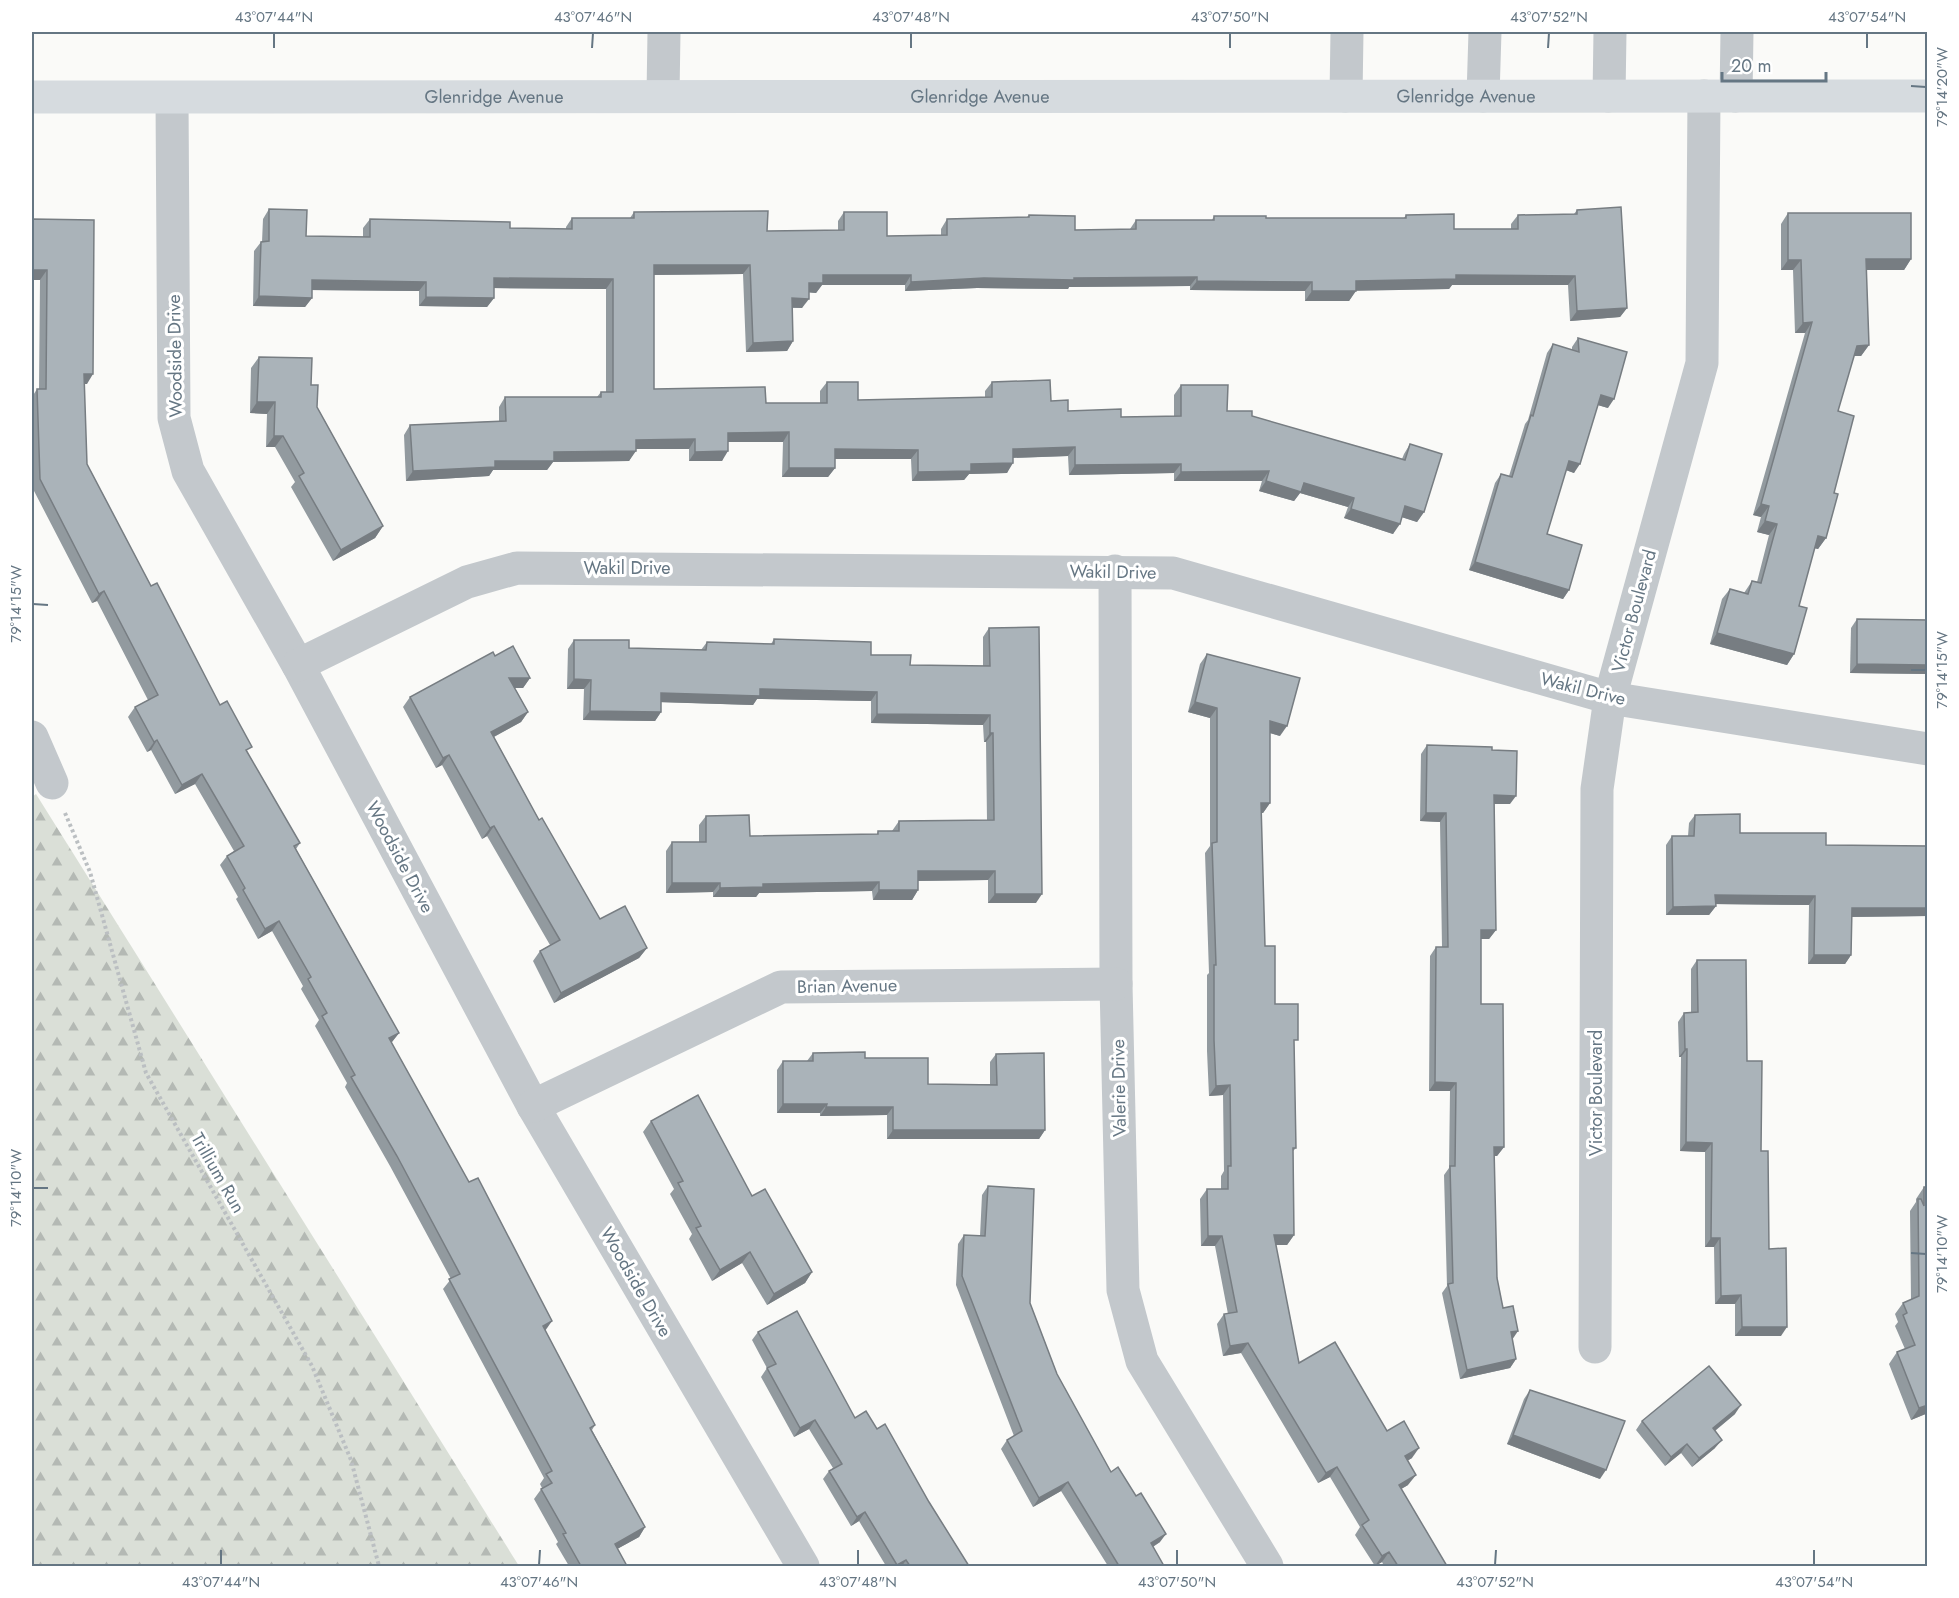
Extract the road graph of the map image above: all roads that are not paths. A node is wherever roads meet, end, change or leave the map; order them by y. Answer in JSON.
{"nodes":[{"id":1,"x":664,"y":32,"type":"edge"},
{"id":2,"x":1347,"y":32,"type":"edge"},
{"id":3,"x":1485,"y":32,"type":"edge"},
{"id":4,"x":1610,"y":32,"type":"edge"},
{"id":5,"x":1737,"y":32,"type":"edge"},
{"id":6,"x":663,"y":95,"type":"junction"},
{"id":7,"x":1346,"y":96,"type":"junction"},
{"id":8,"x":1483,"y":96,"type":"junction"},
{"id":9,"x":1609,"y":96,"type":"junction"},
{"id":10,"x":1704,"y":96,"type":"junction"},
{"id":11,"x":1736,"y":96,"type":"junction"},
{"id":12,"x":1928,"y":96,"type":"edge"},
{"id":13,"x":32,"y":97,"type":"edge"},
{"id":14,"x":172,"y":98,"type":"junction"},
{"id":15,"x":1115,"y":571,"type":"junction"},
{"id":16,"x":297,"y":665,"type":"junction"},
{"id":17,"x":1610,"y":698,"type":"junction"},
{"id":18,"x":32,"y":737,"type":"edge"},
{"id":19,"x":1928,"y":748,"type":"edge"},
{"id":20,"x":52,"y":783,"type":"road end"},
{"id":21,"x":1116,"y":984,"type":"junction"},
{"id":22,"x":533,"y":1106,"type":"junction"},
{"id":23,"x":1595,"y":1347,"type":"dead end"},
{"id":24,"x":803,"y":1566,"type":"edge"},
{"id":25,"x":1267,"y":1566,"type":"edge"}],
"edges":[{"from":1,"to":6,"type":"street"},
{"from":2,"to":7,"type":"street"},
{"from":3,"to":8,"type":"street"},
{"from":4,"to":9,"type":"street"},
{"from":5,"to":11,"type":"street"},
{"from":6,"to":7,"type":"main road","name":"Glenridge Avenue"},
{"from":6,"to":14,"type":"main road","name":"Glenridge Avenue"},
{"from":7,"to":8,"type":"main road","name":"Glenridge Avenue"},
{"from":8,"to":9,"type":"main road","name":"Glenridge Avenue"},
{"from":9,"to":10,"type":"main road","name":"Glenridge Avenue"},
{"from":10,"to":11,"type":"main road","name":"Glenridge Avenue"},
{"from":10,"to":17,"type":"street","name":"Victor Boulevard"},
{"from":11,"to":12,"type":"main road","name":"Glenridge Avenue"},
{"from":13,"to":14,"type":"main road","name":"Glenridge Avenue"},
{"from":14,"to":16,"type":"street","name":"Woodside Drive"},
{"from":15,"to":16,"type":"street","name":"Wakil Drive"},
{"from":15,"to":17,"type":"street","name":"Wakil Drive"},
{"from":15,"to":21,"type":"street","name":"Valerie Drive"},
{"from":16,"to":22,"type":"street","name":"Woodside Drive"},
{"from":17,"to":19,"type":"street","name":"Wakil Drive"},
{"from":17,"to":23,"type":"street","name":"Victor Boulevard"},
{"from":18,"to":20,"type":"street"},
{"from":21,"to":22,"type":"street","name":"Brian Avenue"},
{"from":21,"to":25,"type":"street","name":"Valerie Drive"},
{"from":22,"to":24,"type":"street","name":"Woodside Drive"}]}
